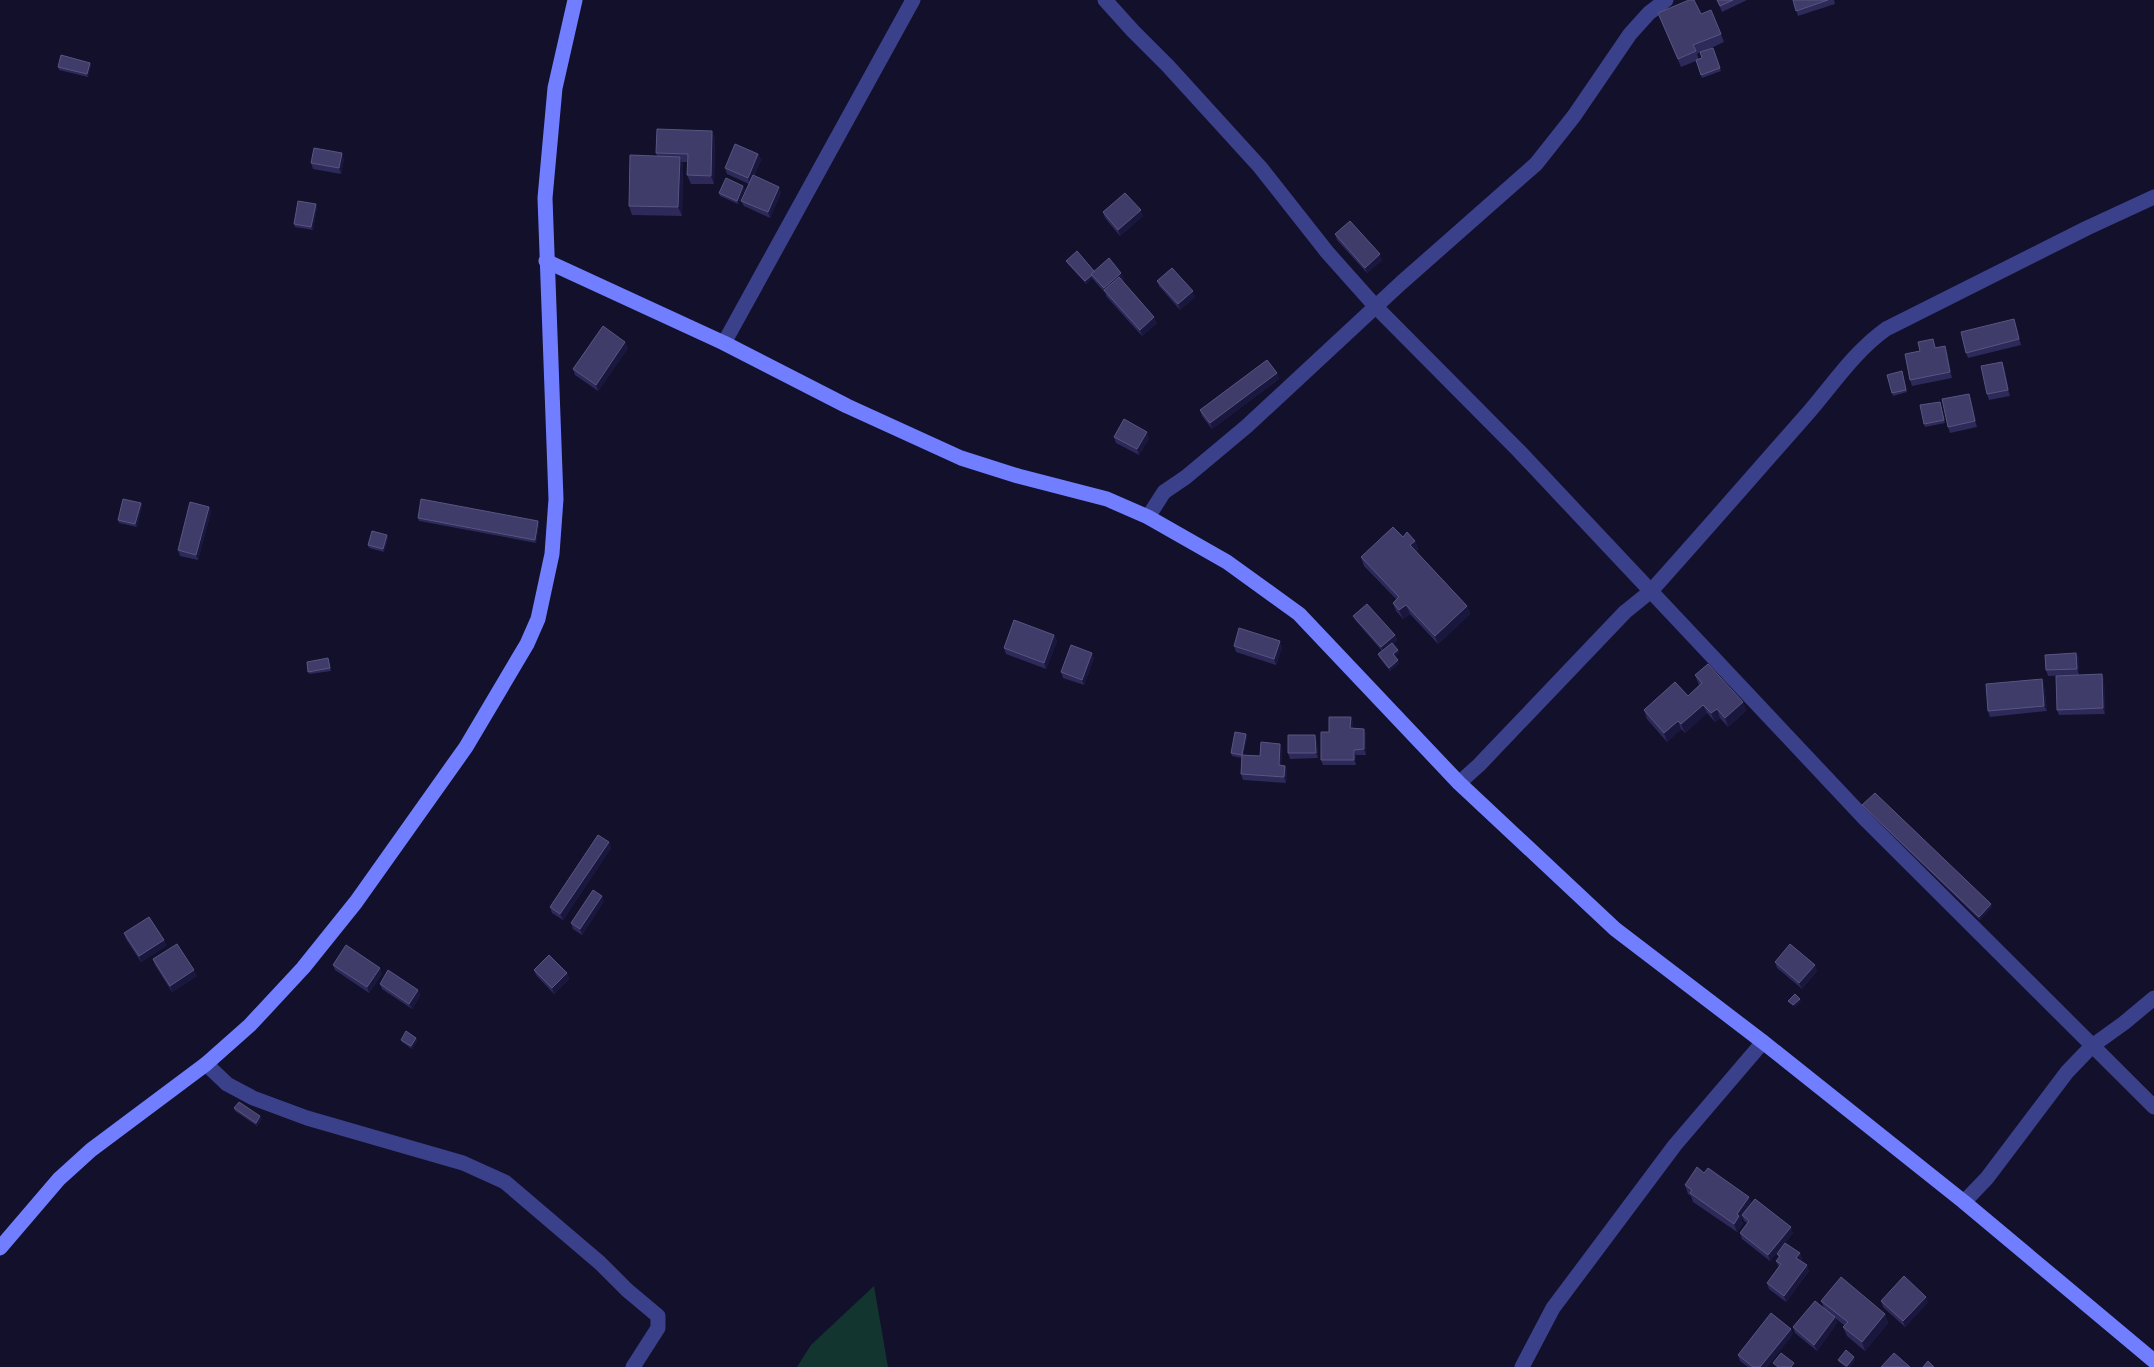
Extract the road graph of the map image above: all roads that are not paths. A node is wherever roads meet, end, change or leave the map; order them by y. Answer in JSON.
{"nodes":[{"id":1,"x":575,"y":0,"type":"edge"},
{"id":2,"x":913,"y":0,"type":"edge"},
{"id":3,"x":1105,"y":0,"type":"edge"},
{"id":4,"x":1666,"y":0,"type":"edge"},
{"id":5,"x":2154,"y":197,"type":"edge"},
{"id":6,"x":546,"y":261,"type":"junction"},
{"id":7,"x":1376,"y":307,"type":"junction"},
{"id":8,"x":724,"y":343,"type":"junction"},
{"id":9,"x":1148,"y":517,"type":"junction"},
{"id":10,"x":1651,"y":591,"type":"junction"},
{"id":11,"x":1460,"y":783,"type":"junction"},
{"id":12,"x":2154,"y":998,"type":"edge"},
{"id":13,"x":1762,"y":1042,"type":"junction"},
{"id":14,"x":2092,"y":1046,"type":"junction"},
{"id":15,"x":206,"y":1064,"type":"junction"},
{"id":16,"x":2154,"y":1107,"type":"edge"},
{"id":17,"x":1964,"y":1202,"type":"junction"},
{"id":18,"x":0,"y":1248,"type":"edge"},
{"id":19,"x":2154,"y":1361,"type":"edge"},
{"id":20,"x":633,"y":1367,"type":"edge"},
{"id":21,"x":1522,"y":1367,"type":"edge"}],
"edges":[{"from":1,"to":6,"type":"street"},
{"from":2,"to":8,"type":"street"},
{"from":3,"to":7,"type":"street"},
{"from":4,"to":7,"type":"street"},
{"from":5,"to":10,"type":"street"},
{"from":6,"to":8,"type":"street"},
{"from":6,"to":15,"type":"street"},
{"from":7,"to":9,"type":"street"},
{"from":7,"to":10,"type":"street"},
{"from":8,"to":9,"type":"street"},
{"from":9,"to":11,"type":"street"},
{"from":10,"to":11,"type":"street"},
{"from":10,"to":14,"type":"street"},
{"from":11,"to":13,"type":"street"},
{"from":12,"to":14,"type":"street"},
{"from":13,"to":17,"type":"street"},
{"from":13,"to":21,"type":"street"},
{"from":14,"to":16,"type":"street"},
{"from":14,"to":17,"type":"street"},
{"from":15,"to":18,"type":"street"},
{"from":15,"to":20,"type":"street"},
{"from":17,"to":19,"type":"street"}]}
